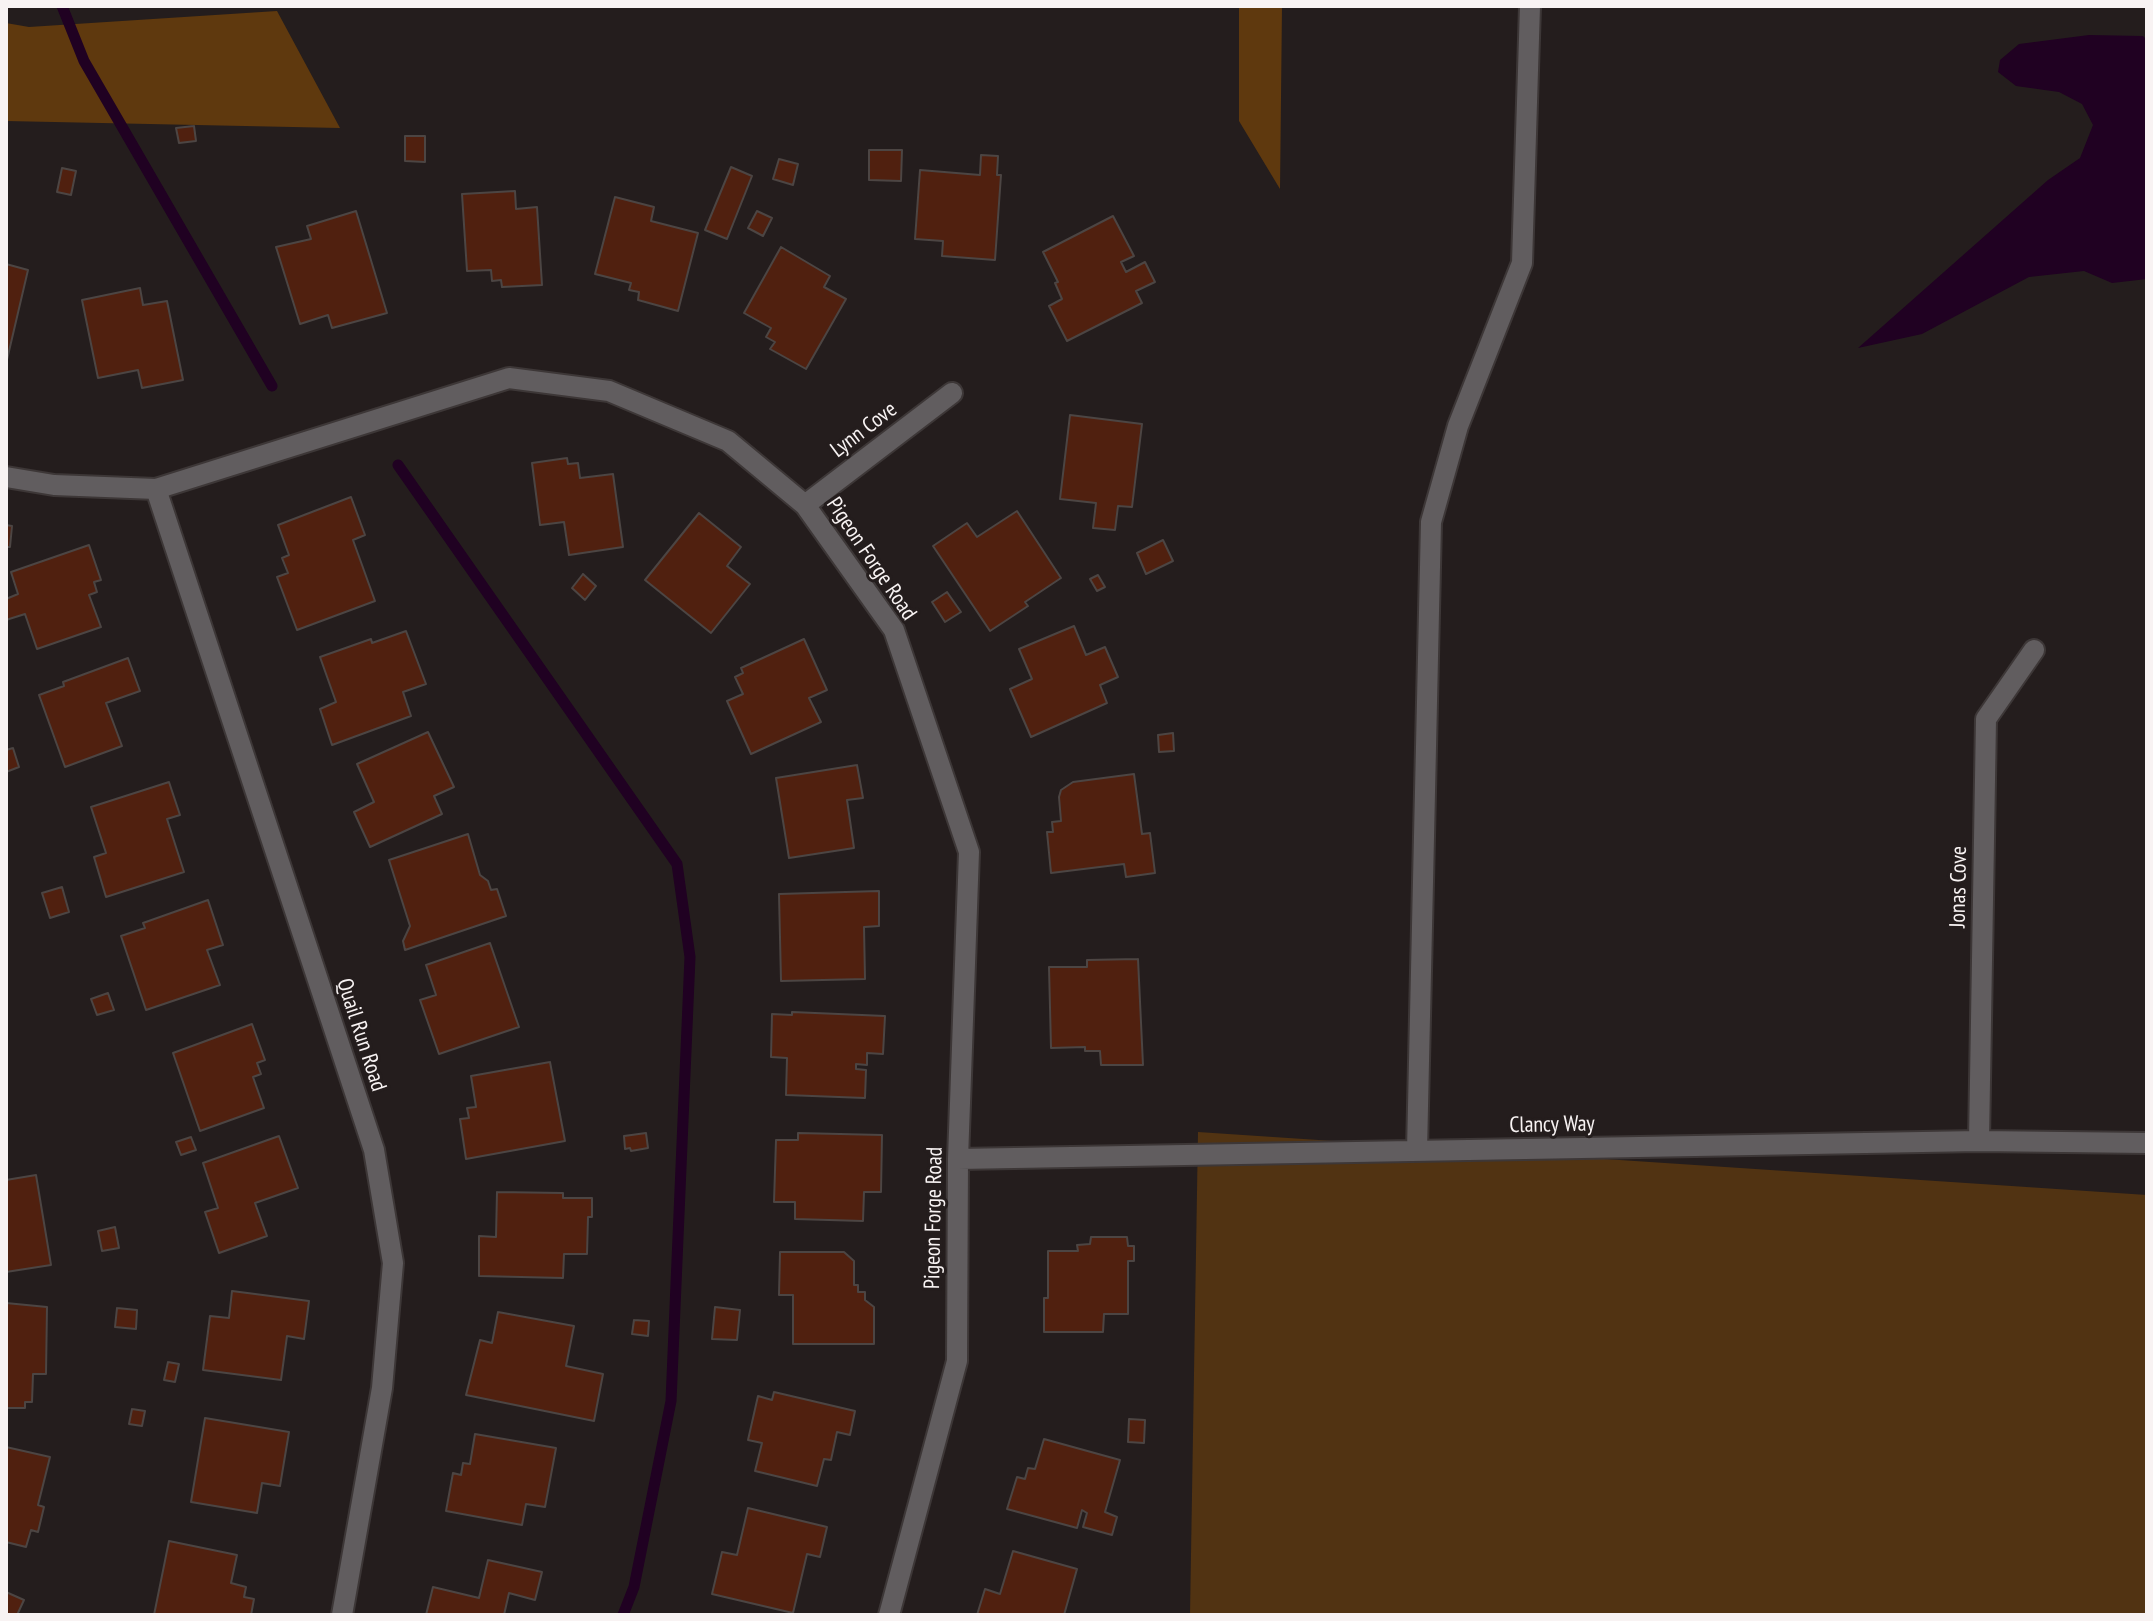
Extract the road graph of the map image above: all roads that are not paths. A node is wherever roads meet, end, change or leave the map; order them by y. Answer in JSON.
{"nodes":[{"id":1,"x":1530,"y":6,"type":"edge"},
{"id":2,"x":952,"y":393,"type":"dead end"},
{"id":3,"x":6,"y":477,"type":"edge"},
{"id":4,"x":156,"y":489,"type":"junction"},
{"id":5,"x":805,"y":505,"type":"junction"},
{"id":6,"x":2034,"y":650,"type":"dead end"},
{"id":7,"x":1979,"y":1141,"type":"junction"},
{"id":8,"x":2147,"y":1143,"type":"edge"},
{"id":9,"x":1417,"y":1151,"type":"junction"},
{"id":10,"x":958,"y":1159,"type":"junction"},
{"id":11,"x":342,"y":1615,"type":"edge"},
{"id":12,"x":889,"y":1615,"type":"edge"}],
"edges":[{"from":1,"to":9,"type":"street"},
{"from":2,"to":5,"type":"street","name":"Lynn Cove"},
{"from":3,"to":4,"type":"street","name":"Pigeon Forge Road"},
{"from":4,"to":5,"type":"street","name":"Pigeon Forge Road"},
{"from":4,"to":11,"type":"street","name":"Quail Run Road"},
{"from":5,"to":10,"type":"street","name":"Pigeon Forge Road"},
{"from":6,"to":7,"type":"street","name":"Jonas Cove"},
{"from":7,"to":8,"type":"street","name":"Clancy Way"},
{"from":7,"to":9,"type":"street","name":"Clancy Way"},
{"from":9,"to":10,"type":"street","name":"Clancy Way"},
{"from":10,"to":12,"type":"street","name":"Pigeon Forge Road"}]}
